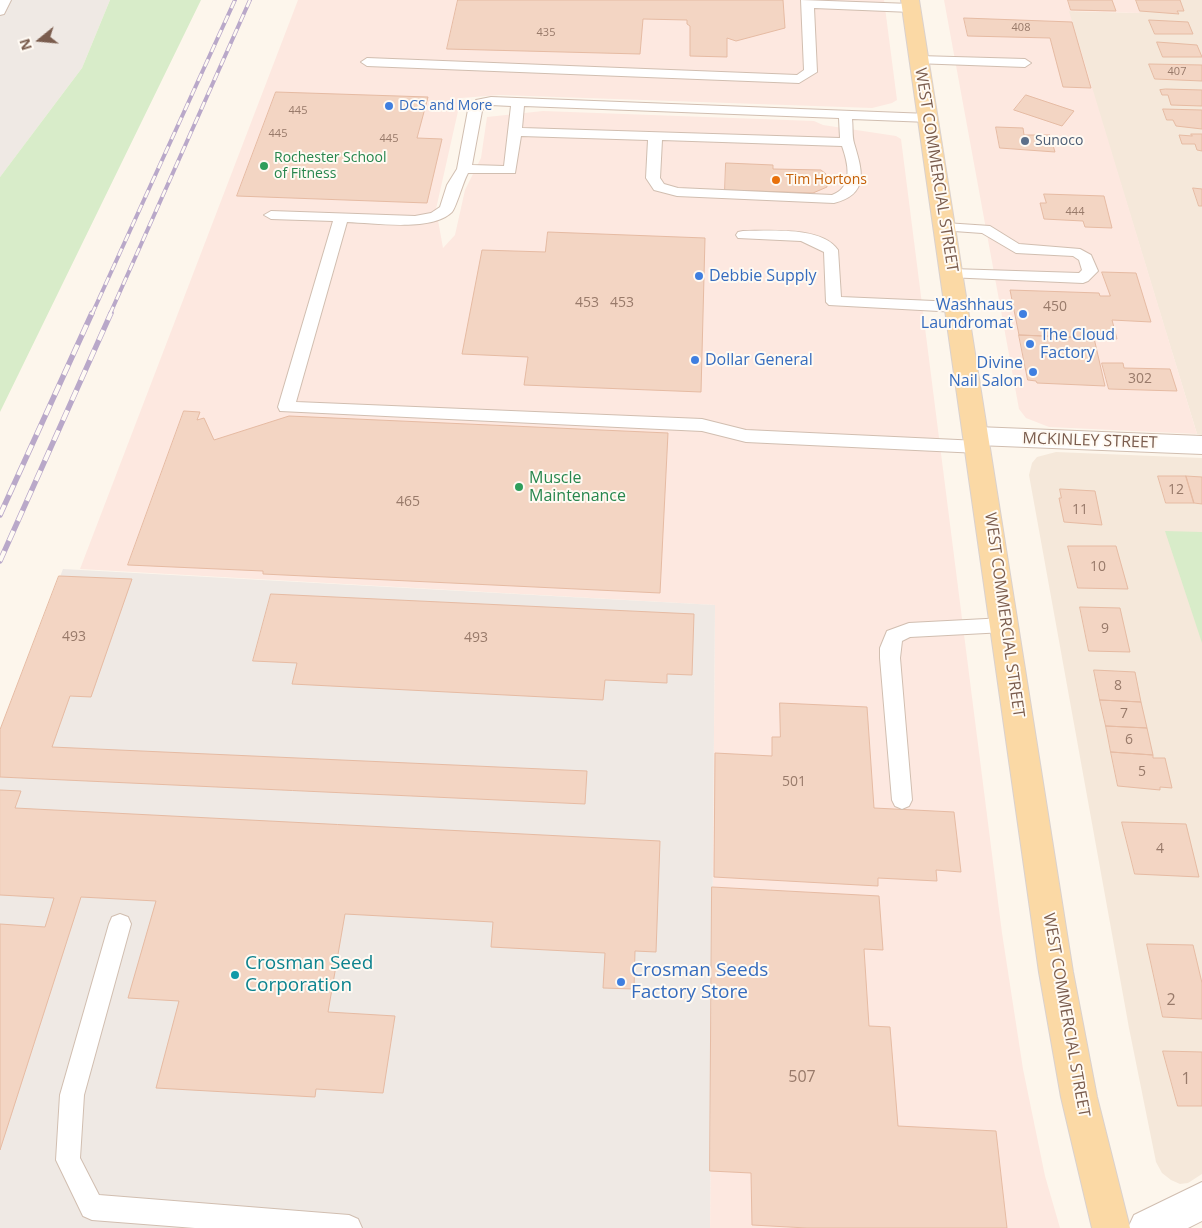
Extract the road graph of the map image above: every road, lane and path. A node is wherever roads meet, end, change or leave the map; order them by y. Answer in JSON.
{"nodes":[{"id":1,"x":5,"y":0,"type":"edge"},
{"id":2,"x":807,"y":2,"type":"edge"},
{"id":3,"x":911,"y":4,"type":"edge"},
{"id":4,"x":0,"y":11,"type":"edge"},
{"id":5,"x":920,"y":60,"type":"junction"},
{"id":6,"x":366,"y":62,"type":"dead end"},
{"id":7,"x":1025,"y":63,"type":"dead end"},
{"id":8,"x":518,"y":102,"type":"junction"},
{"id":9,"x":845,"y":115,"type":"junction"},
{"id":10,"x":929,"y":118,"type":"junction"},
{"id":11,"x":515,"y":132,"type":"junction"},
{"id":12,"x":656,"y":136,"type":"junction"},
{"id":13,"x":847,"y":142,"type":"junction"},
{"id":14,"x":464,"y":168,"type":"junction"},
{"id":15,"x":271,"y":215,"type":"dead end"},
{"id":16,"x":341,"y":218,"type":"junction"},
{"id":17,"x":945,"y":227,"type":"junction"},
{"id":18,"x":743,"y":235,"type":"dead end"},
{"id":19,"x":952,"y":274,"type":"junction"},
{"id":20,"x":957,"y":307,"type":"junction"},
{"id":21,"x":978,"y":442,"type":"junction"},
{"id":22,"x":1202,"y":446,"type":"edge"},
{"id":23,"x":1005,"y":626,"type":"junction"},
{"id":24,"x":902,"y":800,"type":"dead end"},
{"id":25,"x":120,"y":924,"type":"dead end"},
{"id":26,"x":1202,"y":1200,"type":"edge"},
{"id":27,"x":349,"y":1228,"type":"edge"},
{"id":28,"x":1111,"y":1228,"type":"edge"},
{"id":29,"x":1146,"y":1228,"type":"edge"}],
"edges":[{"from":1,"to":4,"type":"lane"},
{"from":2,"to":3,"type":"lane"},
{"from":2,"to":6,"type":"lane"},
{"from":3,"to":5,"type":"main road","name":"WEST COMMERCIAL STREET"},
{"from":5,"to":7,"type":"lane"},
{"from":5,"to":10,"type":"main road","name":"WEST COMMERCIAL STREET"},
{"from":8,"to":9,"type":"lane"},
{"from":8,"to":11,"type":"lane"},
{"from":8,"to":14,"type":"lane"},
{"from":9,"to":10,"type":"lane"},
{"from":9,"to":13,"type":"lane"},
{"from":10,"to":17,"type":"main road","name":"WEST COMMERCIAL STREET"},
{"from":11,"to":12,"type":"lane"},
{"from":11,"to":14,"type":"lane"},
{"from":12,"to":13,"type":"lane"},
{"from":12,"to":13,"type":"lane"},
{"from":14,"to":16,"type":"lane"},
{"from":15,"to":16,"type":"lane"},
{"from":16,"to":21,"type":"lane"},
{"from":17,"to":19,"type":"main road","name":"WEST COMMERCIAL STREET"},
{"from":17,"to":19,"type":"lane"},
{"from":18,"to":20,"type":"lane"},
{"from":19,"to":20,"type":"main road","name":"WEST COMMERCIAL STREET"},
{"from":20,"to":21,"type":"main road","name":"WEST COMMERCIAL STREET"},
{"from":21,"to":22,"type":"street","name":"MCKINLEY STREET"},
{"from":21,"to":23,"type":"main road","name":"WEST COMMERCIAL STREET"},
{"from":23,"to":24,"type":"lane"},
{"from":23,"to":28,"type":"main road","name":"WEST COMMERCIAL STREET"},
{"from":25,"to":27,"type":"lane"},
{"from":26,"to":29,"type":"street"}]}
